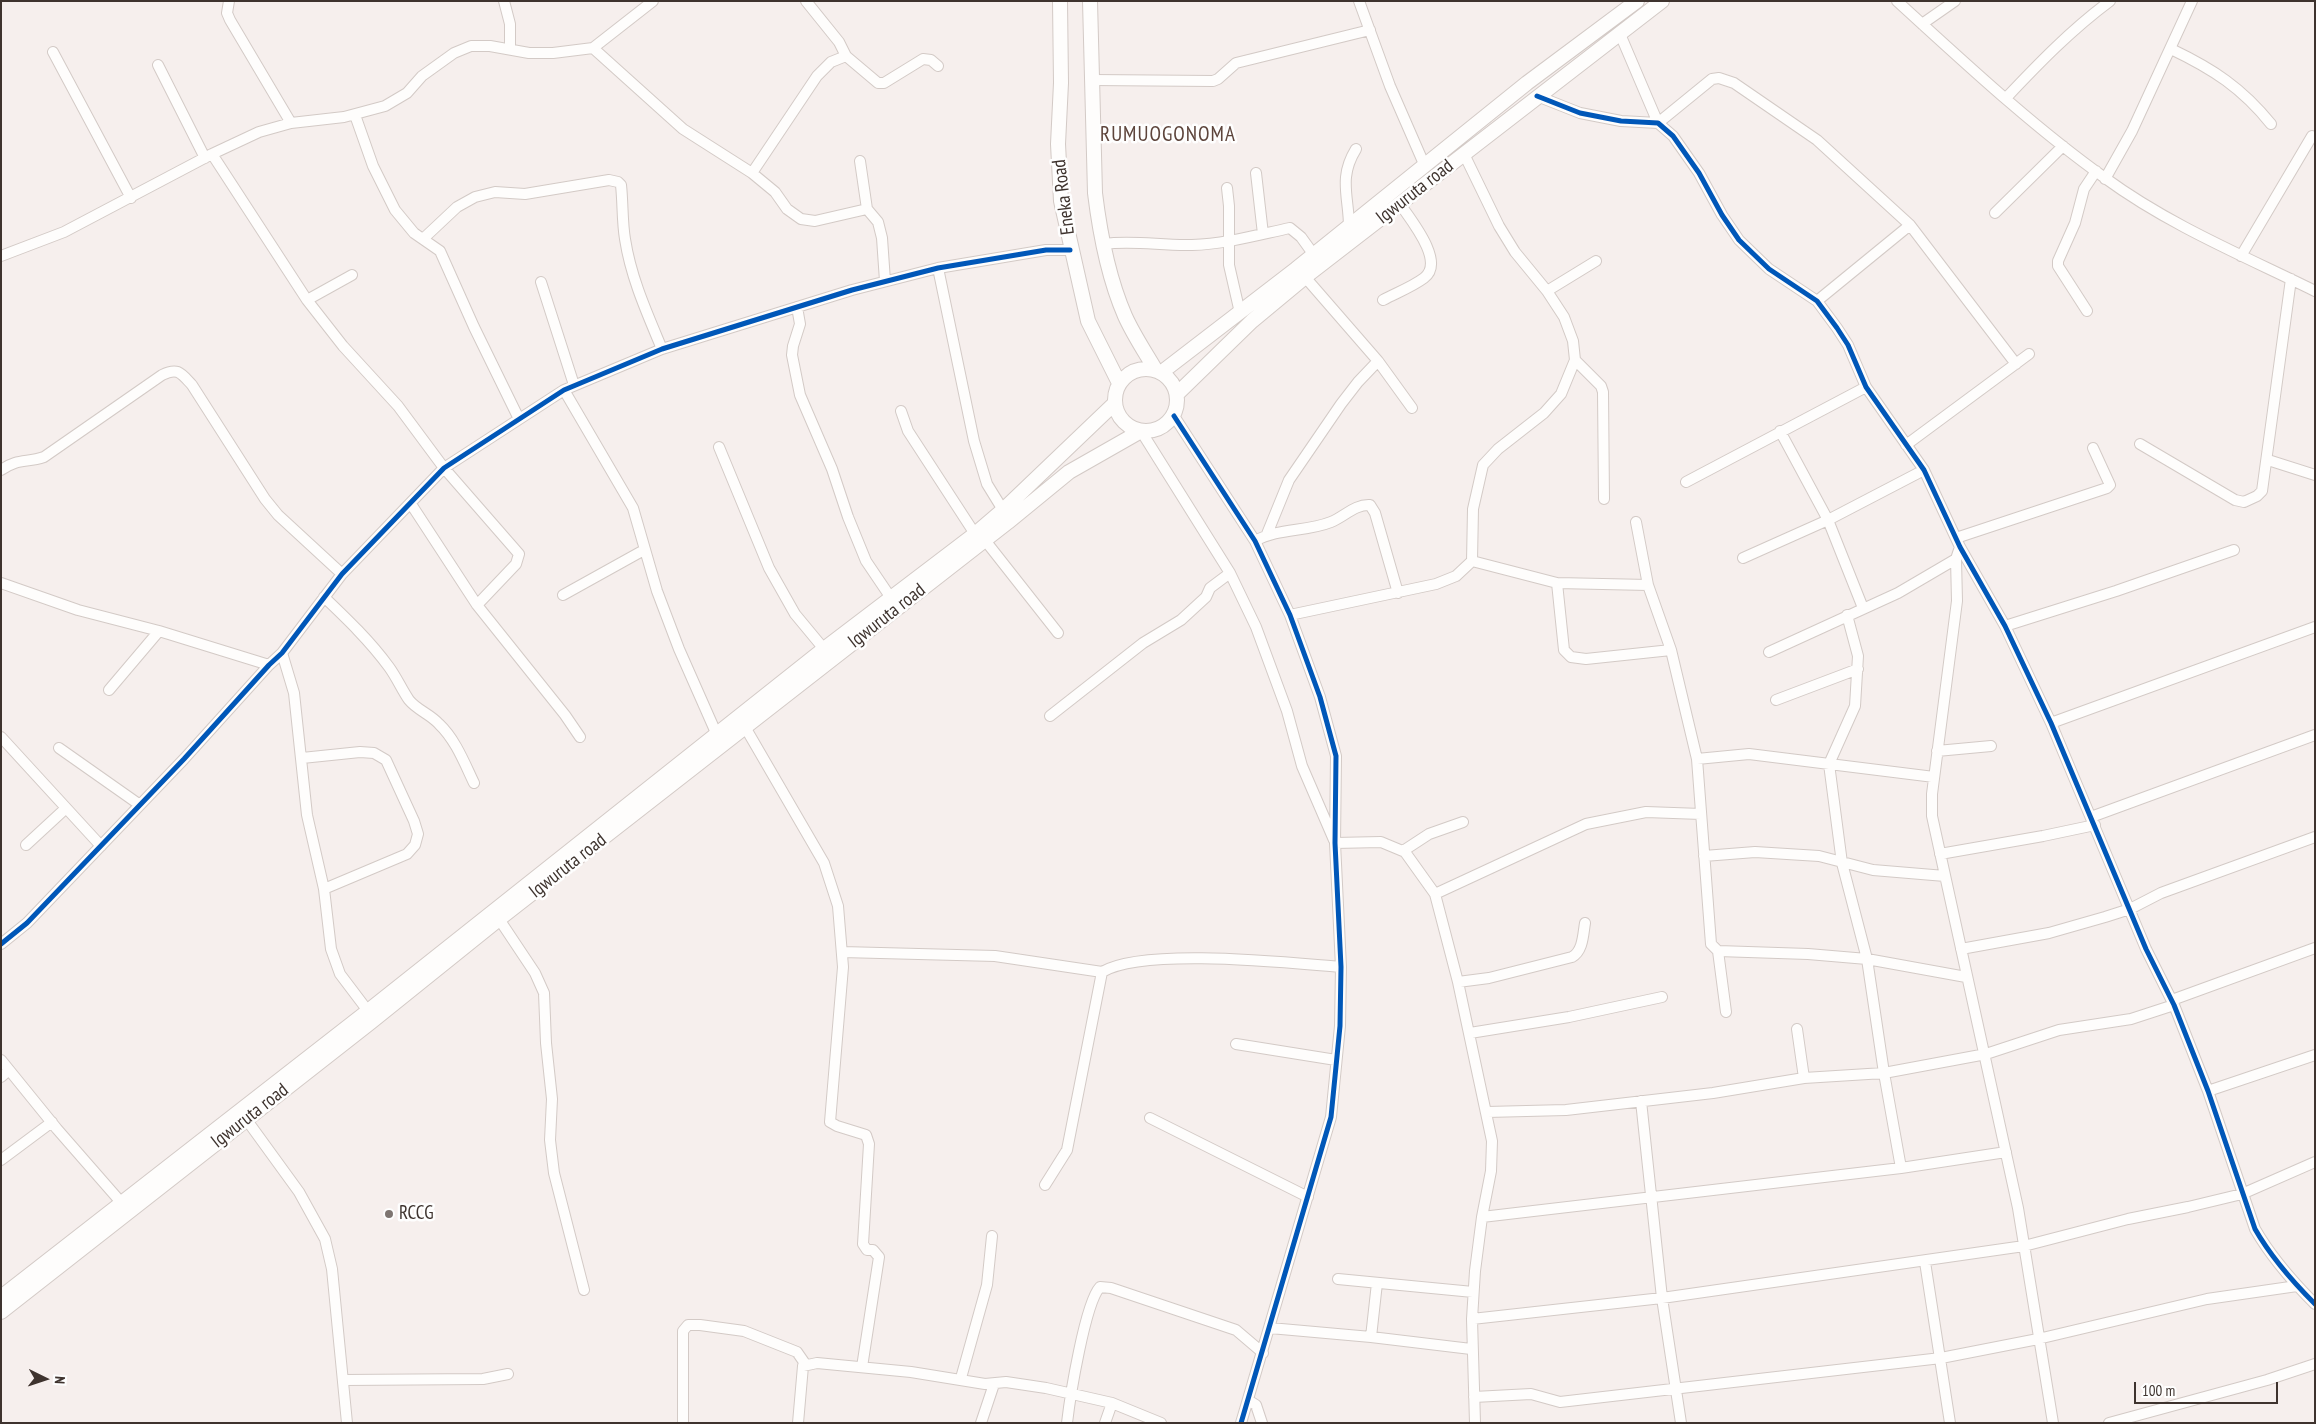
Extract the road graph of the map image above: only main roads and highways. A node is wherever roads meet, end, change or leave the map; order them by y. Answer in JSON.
{"nodes":[{"id":1,"x":1060,"y":1,"type":"edge"},
{"id":2,"x":1090,"y":1,"type":"edge"},
{"id":3,"x":1637,"y":1,"type":"edge"},
{"id":4,"x":1662,"y":1,"type":"edge"},
{"id":5,"x":1158,"y":370,"type":"junction"},
{"id":6,"x":1119,"y":383,"type":"junction"},
{"id":7,"x":1177,"y":394,"type":"junction"},
{"id":8,"x":1115,"y":403,"type":"junction"},
{"id":9,"x":1141,"y":431,"type":"junction"},
{"id":10,"x":980,"y":536,"type":"junction"},
{"id":11,"x":125,"y":1207,"type":"junction"},
{"id":12,"x":1,"y":1297,"type":"edge"},
{"id":13,"x":1,"y":1312,"type":"edge"}],
"edges":[{"from":1,"to":6,"type":"main road","name":"Eneka Road"},
{"from":2,"to":5,"type":"main road","name":"Eneka Road"},
{"from":3,"to":5,"type":"main road","name":"Igwuruta road"},
{"from":4,"to":7,"type":"main road","name":"Igwuruta road"},
{"from":5,"to":6,"type":"main road"},
{"from":5,"to":7,"type":"main road"},
{"from":6,"to":8,"type":"main road"},
{"from":7,"to":9,"type":"main road"},
{"from":8,"to":9,"type":"main road"},
{"from":8,"to":10,"type":"main road","name":"Igwuruta road"},
{"from":9,"to":10,"type":"main road","name":"Igwuruta road"},
{"from":10,"to":11,"type":"main road","name":"Igwuruta road"},
{"from":10,"to":11,"type":"main road","name":"Igwuruta road"},
{"from":11,"to":12,"type":"main road","name":"Igwuruta road"},
{"from":11,"to":13,"type":"main road","name":"Igwuruta road"}]}
